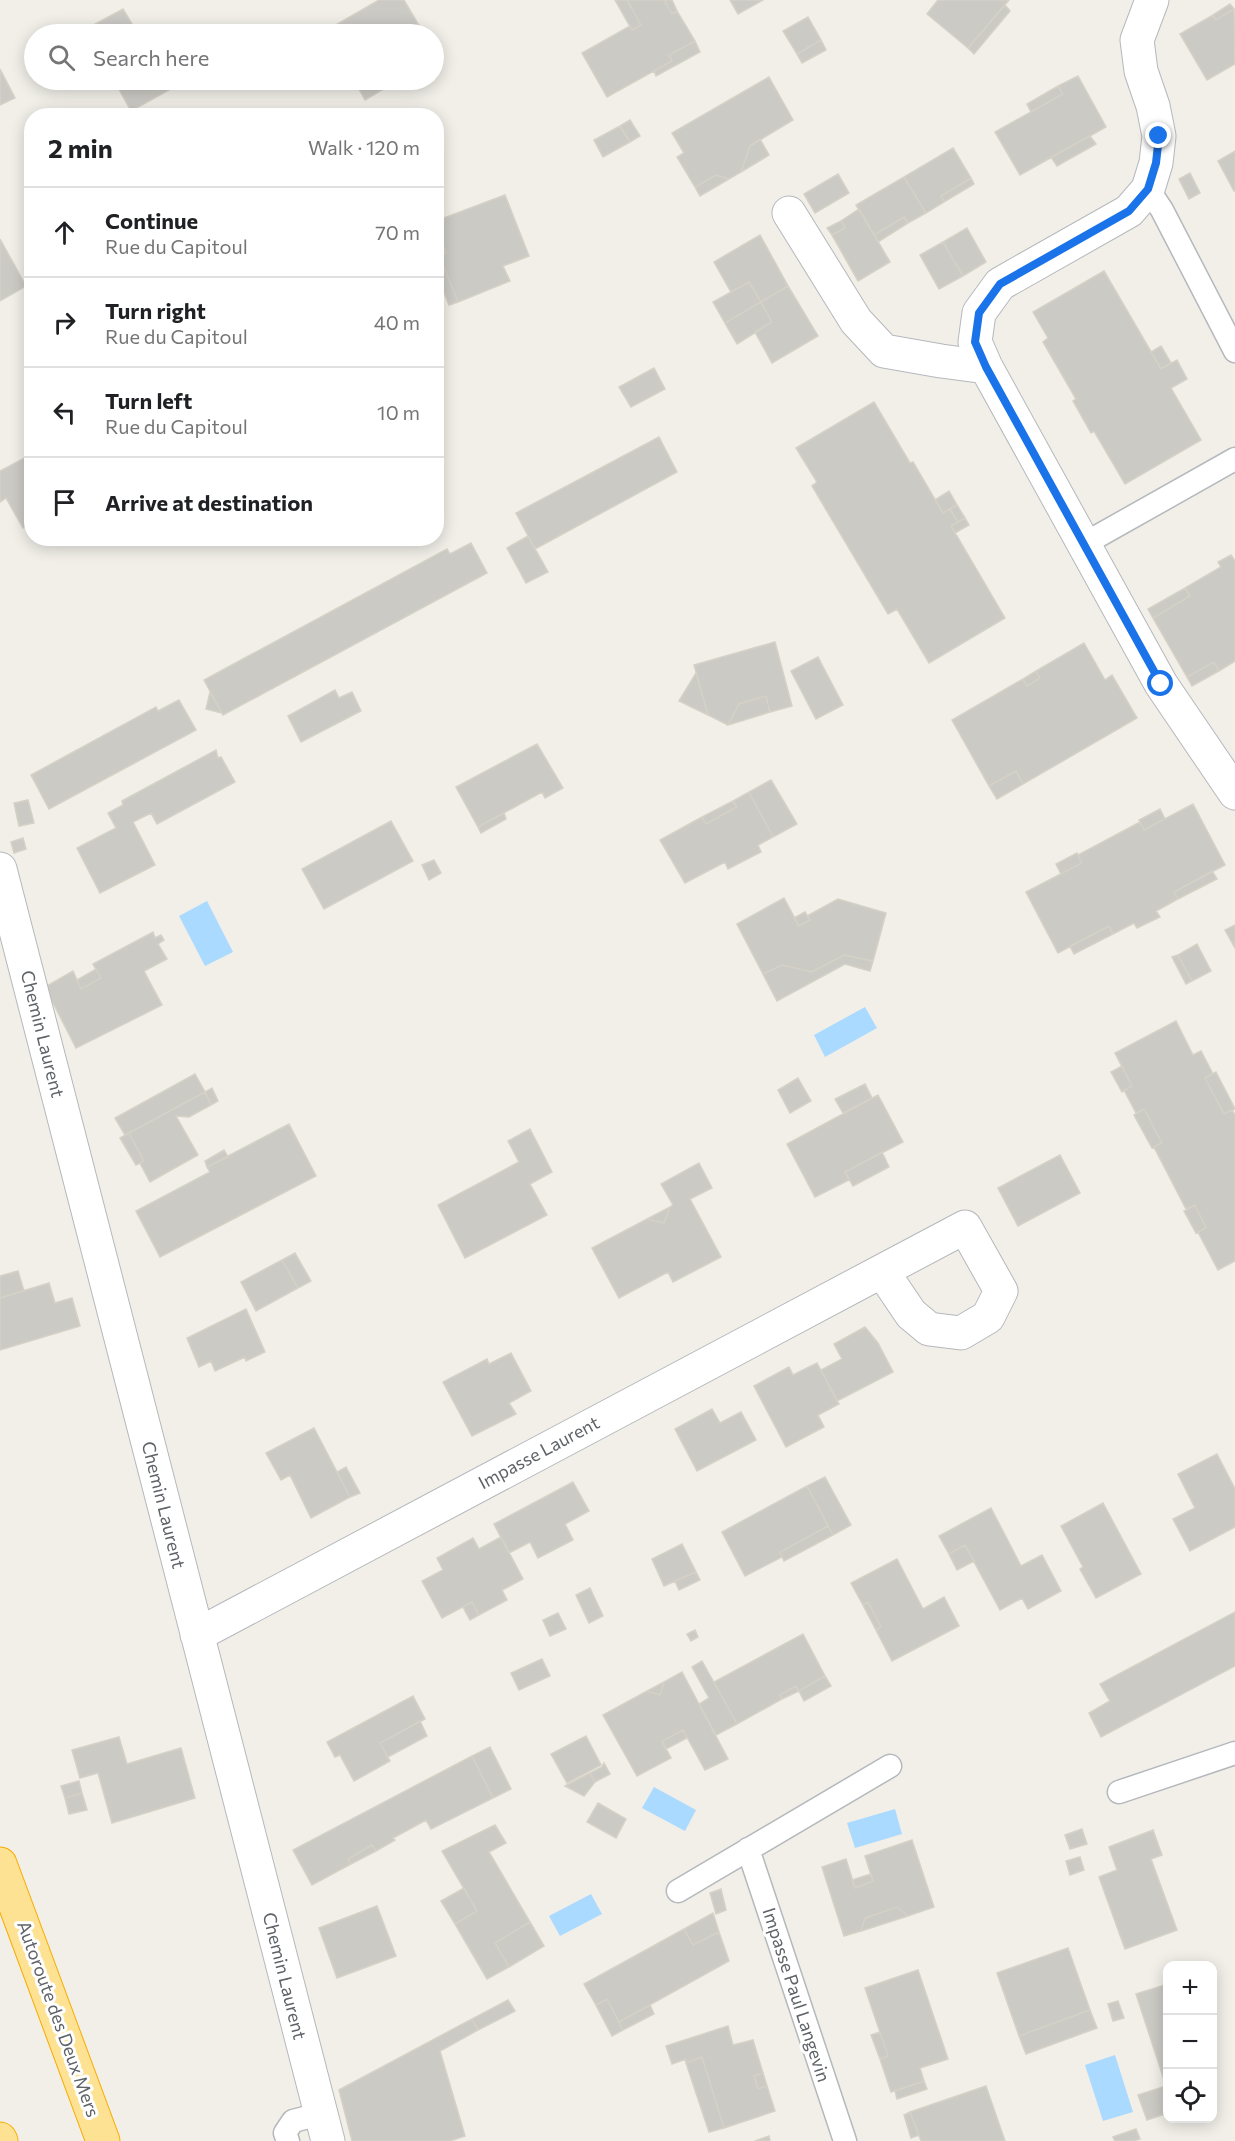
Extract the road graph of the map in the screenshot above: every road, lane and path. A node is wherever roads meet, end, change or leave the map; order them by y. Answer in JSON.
{"nodes":[{"id":1,"x":1152,"y":0,"type":"edge"},
{"id":2,"x":1148,"y":189,"type":"junction"},
{"id":3,"x":789,"y":213,"type":"dead end"},
{"id":4,"x":1235,"y":351,"type":"edge"},
{"id":5,"x":986,"y":367,"type":"junction"},
{"id":6,"x":1235,"y":459,"type":"edge"},
{"id":7,"x":1084,"y":544,"type":"junction"},
{"id":8,"x":1235,"y":793,"type":"edge"},
{"id":9,"x":0,"y":869,"type":"edge"},
{"id":10,"x":882,"y":1271,"type":"dead end"},
{"id":11,"x":196,"y":1635,"type":"junction"},
{"id":12,"x":1235,"y":1753,"type":"edge"},
{"id":13,"x":890,"y":1766,"type":"dead end"},
{"id":14,"x":1119,"y":1792,"type":"dead end"},
{"id":15,"x":748,"y":1849,"type":"junction"},
{"id":16,"x":0,"y":1864,"type":"edge"},
{"id":17,"x":678,"y":1891,"type":"dead end"},
{"id":18,"x":324,"y":2127,"type":"edge"},
{"id":19,"x":103,"y":2141,"type":"edge"},
{"id":20,"x":288,"y":2141,"type":"edge"},
{"id":21,"x":844,"y":2141,"type":"edge"}],
"edges":[{"from":1,"to":2,"type":"street"},
{"from":2,"to":4,"type":"lane"},
{"from":2,"to":5,"type":"street"},
{"from":3,"to":5,"type":"street"},
{"from":5,"to":7,"type":"street"},
{"from":6,"to":7,"type":"lane"},
{"from":7,"to":8,"type":"street"},
{"from":9,"to":11,"type":"street","name":"Chemin Laurent"},
{"from":10,"to":11,"type":"street","name":"Impasse Laurent"},
{"from":11,"to":18,"type":"street","name":"Chemin Laurent"},
{"from":12,"to":14,"type":"lane"},
{"from":13,"to":15,"type":"lane"},
{"from":15,"to":17,"type":"lane"},
{"from":15,"to":21,"type":"lane","name":"Impasse Paul Langevin"},
{"from":16,"to":19,"type":"highway","name":"Autoroute des Deux Mers"},
{"from":18,"to":20,"type":"lane"}]}
